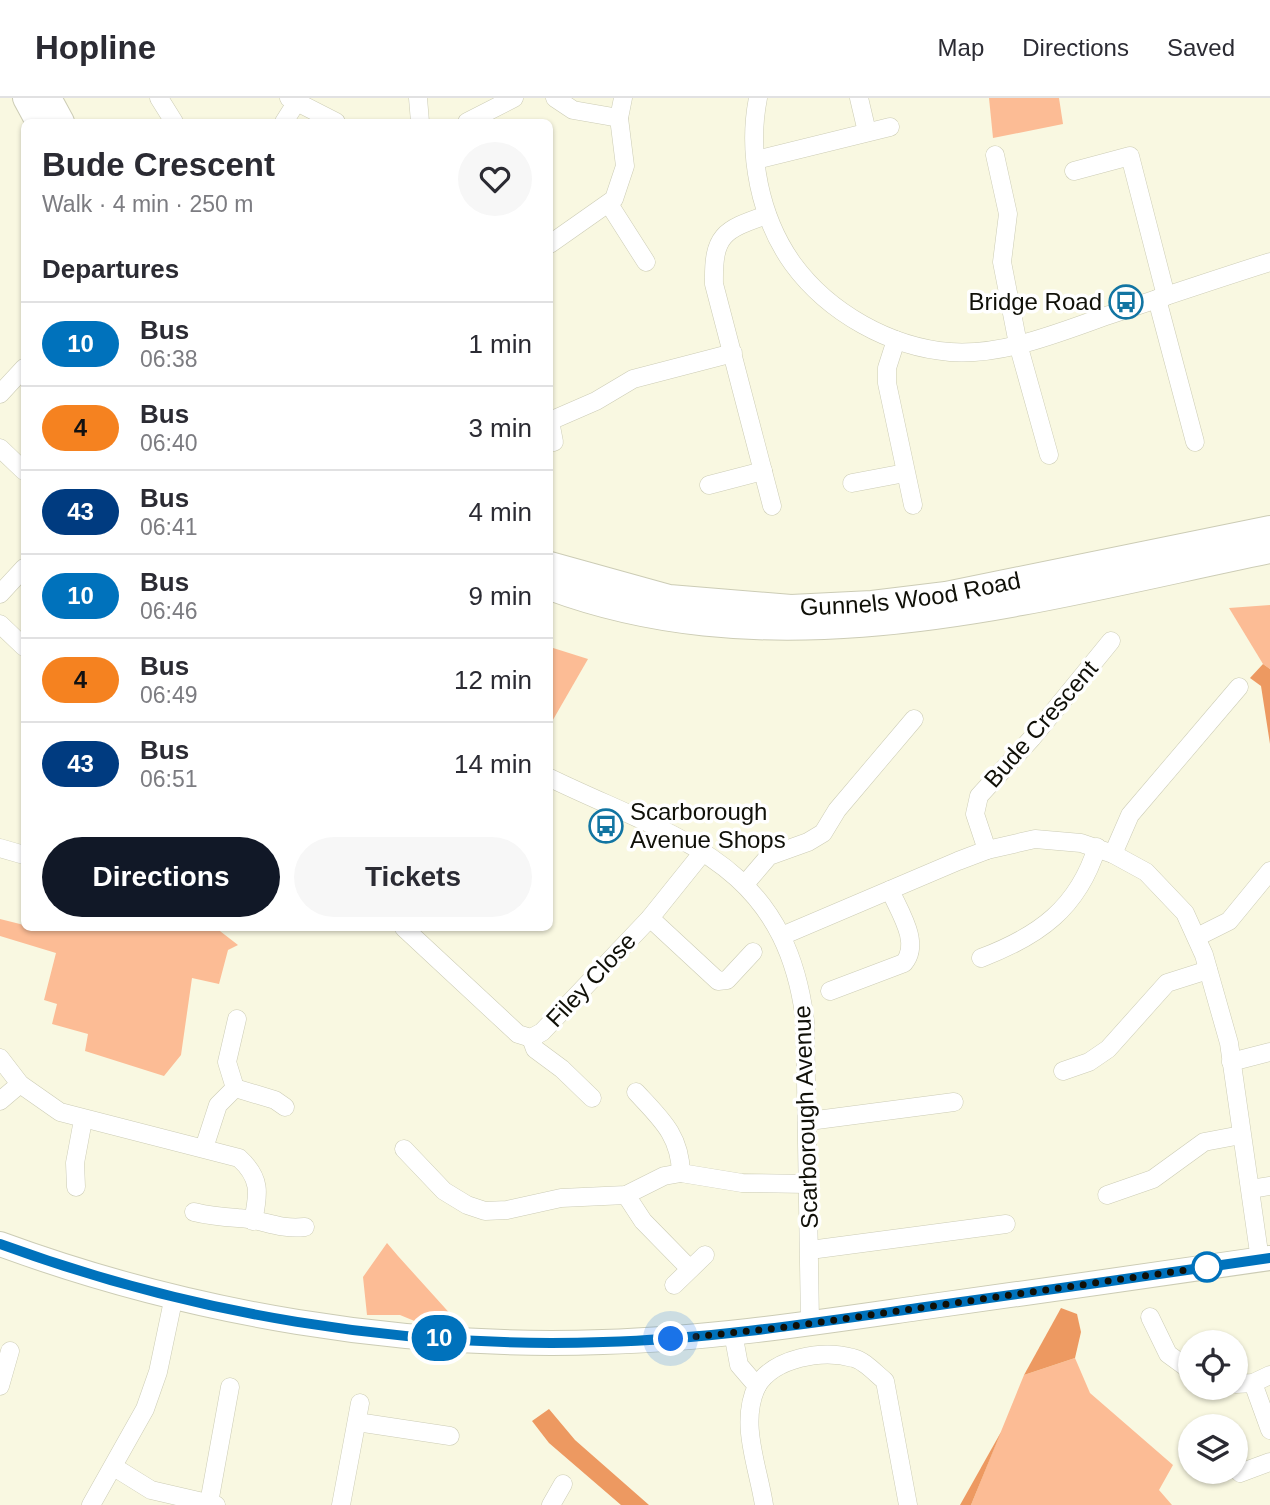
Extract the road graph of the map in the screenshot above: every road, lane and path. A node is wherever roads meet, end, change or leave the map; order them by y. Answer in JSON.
{"nodes":[{"id":1,"x":26,"y":98,"type":"edge"},
{"id":2,"x":48,"y":98,"type":"edge"},
{"id":3,"x":159,"y":98,"type":"edge"},
{"id":4,"x":418,"y":98,"type":"edge"},
{"id":5,"x":514,"y":98,"type":"edge"},
{"id":6,"x":555,"y":98,"type":"edge"},
{"id":7,"x":623,"y":98,"type":"edge"},
{"id":8,"x":758,"y":98,"type":"edge"},
{"id":9,"x":859,"y":98,"type":"edge"},
{"id":10,"x":293,"y":101,"type":"edge"},
{"id":11,"x":619,"y":118,"type":"junction"},
{"id":12,"x":37,"y":119,"type":"edge"},
{"id":13,"x":59,"y":119,"type":"edge"},
{"id":14,"x":172,"y":119,"type":"edge"},
{"id":15,"x":285,"y":119,"type":"edge"},
{"id":16,"x":330,"y":119,"type":"edge"},
{"id":17,"x":419,"y":119,"type":"edge"},
{"id":18,"x":473,"y":119,"type":"edge"},
{"id":19,"x":890,"y":127,"type":"dead end"},
{"id":20,"x":867,"y":132,"type":"junction"},
{"id":21,"x":995,"y":155,"type":"dead end"},
{"id":22,"x":756,"y":160,"type":"junction"},
{"id":23,"x":1074,"y":171,"type":"dead end"},
{"id":24,"x":610,"y":204,"type":"junction"},
{"id":25,"x":767,"y":215,"type":"junction"},
{"id":26,"x":553,"y":242,"type":"edge"},
{"id":27,"x":646,"y":261,"type":"dead end"},
{"id":28,"x":1270,"y":262,"type":"edge"},
{"id":29,"x":1162,"y":297,"type":"junction"},
{"id":30,"x":896,"y":340,"type":"junction"},
{"id":31,"x":1018,"y":344,"type":"junction"},
{"id":32,"x":733,"y":353,"type":"junction"},
{"id":33,"x":21,"y":371,"type":"edge"},
{"id":34,"x":0,"y":394,"type":"edge"},
{"id":35,"x":553,"y":419,"type":"edge"},
{"id":36,"x":553,"y":436,"type":"edge"},
{"id":37,"x":554,"y":442,"type":"dead end"},
{"id":38,"x":1195,"y":442,"type":"dead end"},
{"id":39,"x":0,"y":448,"type":"edge"},
{"id":40,"x":1049,"y":455,"type":"dead end"},
{"id":41,"x":21,"y":468,"type":"edge"},
{"id":42,"x":763,"y":471,"type":"junction"},
{"id":43,"x":905,"y":473,"type":"junction"},
{"id":44,"x":852,"y":483,"type":"dead end"},
{"id":45,"x":709,"y":485,"type":"dead end"},
{"id":46,"x":913,"y":505,"type":"dead end"},
{"id":47,"x":772,"y":506,"type":"dead end"},
{"id":48,"x":1270,"y":529,"type":"edge"},
{"id":49,"x":1270,"y":550,"type":"edge"},
{"id":50,"x":553,"y":566,"type":"edge"},
{"id":51,"x":21,"y":571,"type":"edge"},
{"id":52,"x":553,"y":588,"type":"edge"},
{"id":53,"x":0,"y":594,"type":"edge"},
{"id":54,"x":0,"y":624,"type":"edge"},
{"id":55,"x":1111,"y":641,"type":"dead end"},
{"id":56,"x":21,"y":644,"type":"edge"},
{"id":57,"x":1239,"y":687,"type":"dead end"},
{"id":58,"x":914,"y":719,"type":"dead end"},
{"id":59,"x":553,"y":779,"type":"edge"},
{"id":60,"x":0,"y":848,"type":"edge"},
{"id":61,"x":987,"y":850,"type":"junction"},
{"id":62,"x":1105,"y":850,"type":"junction"},
{"id":63,"x":703,"y":852,"type":"junction"},
{"id":64,"x":21,"y":854,"type":"edge"},
{"id":65,"x":1270,"y":871,"type":"edge"},
{"id":66,"x":745,"y":884,"type":"junction"},
{"id":67,"x":891,"y":890,"type":"junction"},
{"id":68,"x":650,"y":918,"type":"junction"},
{"id":69,"x":407,"y":931,"type":"edge"},
{"id":70,"x":784,"y":935,"type":"junction"},
{"id":71,"x":1197,"y":937,"type":"junction"},
{"id":72,"x":753,"y":952,"type":"dead end"},
{"id":73,"x":981,"y":958,"type":"dead end"},
{"id":74,"x":1208,"y":970,"type":"junction"},
{"id":75,"x":830,"y":991,"type":"dead end"},
{"id":76,"x":237,"y":1018,"type":"dead end"},
{"id":77,"x":531,"y":1038,"type":"junction"},
{"id":78,"x":1270,"y":1052,"type":"edge"},
{"id":79,"x":0,"y":1058,"type":"edge"},
{"id":80,"x":1231,"y":1062,"type":"junction"},
{"id":81,"x":1063,"y":1071,"type":"dead end"},
{"id":82,"x":20,"y":1084,"type":"junction"},
{"id":83,"x":235,"y":1088,"type":"junction"},
{"id":84,"x":636,"y":1093,"type":"dead end"},
{"id":85,"x":592,"y":1098,"type":"dead end"},
{"id":86,"x":0,"y":1101,"type":"edge"},
{"id":87,"x":954,"y":1102,"type":"dead end"},
{"id":88,"x":285,"y":1107,"type":"dead end"},
{"id":89,"x":82,"y":1120,"type":"junction"},
{"id":90,"x":809,"y":1121,"type":"junction"},
{"id":91,"x":1241,"y":1135,"type":"junction"},
{"id":92,"x":204,"y":1148,"type":"junction"},
{"id":93,"x":404,"y":1149,"type":"dead end"},
{"id":94,"x":681,"y":1173,"type":"junction"},
{"id":95,"x":807,"y":1184,"type":"junction"},
{"id":96,"x":1270,"y":1186,"type":"edge"},
{"id":97,"x":76,"y":1187,"type":"dead end"},
{"id":98,"x":1251,"y":1189,"type":"junction"},
{"id":99,"x":626,"y":1195,"type":"junction"},
{"id":100,"x":1107,"y":1195,"type":"dead end"},
{"id":101,"x":194,"y":1212,"type":"dead end"},
{"id":102,"x":253,"y":1220,"type":"junction"},
{"id":103,"x":1006,"y":1224,"type":"dead end"},
{"id":104,"x":305,"y":1227,"type":"dead end"},
{"id":105,"x":0,"y":1244,"type":"edge"},
{"id":106,"x":810,"y":1250,"type":"junction"},
{"id":107,"x":705,"y":1255,"type":"dead end"},
{"id":108,"x":1265,"y":1259,"type":"edge"},
{"id":109,"x":690,"y":1269,"type":"junction"},
{"id":110,"x":674,"y":1285,"type":"dead end"},
{"id":111,"x":174,"y":1296,"type":"junction"},
{"id":112,"x":1150,"y":1317,"type":"dead end"},
{"id":113,"x":810,"y":1324,"type":"junction"},
{"id":114,"x":733,"y":1333,"type":"junction"},
{"id":115,"x":10,"y":1350,"type":"dead end"},
{"id":116,"x":1178,"y":1361,"type":"edge"},
{"id":117,"x":1270,"y":1375,"type":"edge"},
{"id":118,"x":1248,"y":1383,"type":"edge"},
{"id":119,"x":0,"y":1386,"type":"edge"},
{"id":120,"x":757,"y":1386,"type":"junction"},
{"id":121,"x":230,"y":1387,"type":"dead end"},
{"id":122,"x":1248,"y":1391,"type":"edge"},
{"id":123,"x":360,"y":1403,"type":"dead end"},
{"id":124,"x":357,"y":1422,"type":"junction"},
{"id":125,"x":1270,"y":1430,"type":"edge"},
{"id":126,"x":450,"y":1436,"type":"dead end"},
{"id":127,"x":1270,"y":1462,"type":"edge"},
{"id":128,"x":114,"y":1468,"type":"junction"},
{"id":129,"x":1248,"y":1470,"type":"edge"},
{"id":130,"x":563,"y":1484,"type":"dead end"},
{"id":131,"x":212,"y":1504,"type":"edge"},
{"id":132,"x":91,"y":1505,"type":"edge"},
{"id":133,"x":341,"y":1505,"type":"edge"},
{"id":134,"x":551,"y":1505,"type":"edge"},
{"id":135,"x":764,"y":1505,"type":"edge"},
{"id":136,"x":908,"y":1505,"type":"edge"}],
"edges":[{"from":1,"to":12,"type":"main road"},
{"from":2,"to":13,"type":"main road"},
{"from":3,"to":14,"type":"street"},
{"from":4,"to":17,"type":"street"},
{"from":5,"to":18,"type":"street"},
{"from":6,"to":11,"type":"street"},
{"from":7,"to":11,"type":"street"},
{"from":8,"to":22,"type":"street"},
{"from":9,"to":20,"type":"street"},
{"from":10,"to":15,"type":"street"},
{"from":10,"to":16,"type":"street"},
{"from":11,"to":24,"type":"street"},
{"from":19,"to":20,"type":"street"},
{"from":20,"to":22,"type":"street"},
{"from":21,"to":31,"type":"street"},
{"from":22,"to":25,"type":"street"},
{"from":23,"to":29,"type":"street"},
{"from":24,"to":26,"type":"street"},
{"from":24,"to":27,"type":"street"},
{"from":25,"to":30,"type":"street"},
{"from":25,"to":32,"type":"street"},
{"from":28,"to":29,"type":"street"},
{"from":29,"to":31,"type":"street"},
{"from":29,"to":38,"type":"street"},
{"from":30,"to":31,"type":"street"},
{"from":30,"to":43,"type":"street"},
{"from":31,"to":40,"type":"street"},
{"from":32,"to":35,"type":"street"},
{"from":32,"to":42,"type":"street"},
{"from":33,"to":34,"type":"street"},
{"from":36,"to":37,"type":"street"},
{"from":39,"to":41,"type":"street"},
{"from":42,"to":45,"type":"street"},
{"from":42,"to":47,"type":"street"},
{"from":43,"to":44,"type":"street"},
{"from":43,"to":46,"type":"street"},
{"from":48,"to":50,"type":"main road","name":"Gunnels Wood Road"},
{"from":49,"to":52,"type":"main road","name":"Gunnels Wood Road"},
{"from":51,"to":53,"type":"street"},
{"from":54,"to":56,"type":"street"},
{"from":55,"to":61,"type":"street","name":"Bude Crescent"},
{"from":57,"to":62,"type":"street"},
{"from":58,"to":66,"type":"street"},
{"from":59,"to":63,"type":"street","name":"Scarborough Avenue"},
{"from":60,"to":64,"type":"street"},
{"from":61,"to":62,"type":"street"},
{"from":61,"to":67,"type":"street"},
{"from":62,"to":71,"type":"street"},
{"from":62,"to":73,"type":"street"},
{"from":63,"to":66,"type":"street","name":"Scarborough Avenue"},
{"from":63,"to":68,"type":"street","name":"Filey Close"},
{"from":65,"to":71,"type":"street"},
{"from":66,"to":70,"type":"street","name":"Scarborough Avenue"},
{"from":67,"to":70,"type":"street"},
{"from":67,"to":75,"type":"street"},
{"from":68,"to":72,"type":"street"},
{"from":68,"to":77,"type":"street","name":"Filey Close"},
{"from":69,"to":77,"type":"street","name":"Filey Close"},
{"from":70,"to":90,"type":"street","name":"Scarborough Avenue"},
{"from":71,"to":74,"type":"street"},
{"from":74,"to":80,"type":"street"},
{"from":74,"to":81,"type":"street"},
{"from":76,"to":83,"type":"street"},
{"from":77,"to":85,"type":"street"},
{"from":78,"to":80,"type":"street"},
{"from":79,"to":82,"type":"street"},
{"from":80,"to":91,"type":"street"},
{"from":82,"to":86,"type":"street"},
{"from":82,"to":89,"type":"street"},
{"from":83,"to":88,"type":"street"},
{"from":83,"to":92,"type":"street"},
{"from":84,"to":94,"type":"street"},
{"from":87,"to":90,"type":"street"},
{"from":89,"to":92,"type":"street"},
{"from":89,"to":97,"type":"street"},
{"from":90,"to":95,"type":"street","name":"Scarborough Avenue"},
{"from":91,"to":98,"type":"street"},
{"from":91,"to":100,"type":"street"},
{"from":92,"to":102,"type":"street"},
{"from":93,"to":99,"type":"street"},
{"from":94,"to":95,"type":"street"},
{"from":94,"to":99,"type":"street"},
{"from":95,"to":106,"type":"street","name":"Scarborough Avenue"},
{"from":96,"to":98,"type":"street"},
{"from":98,"to":108,"type":"street"},
{"from":99,"to":109,"type":"street"},
{"from":101,"to":102,"type":"street"},
{"from":102,"to":104,"type":"street"},
{"from":103,"to":106,"type":"street"},
{"from":105,"to":111,"type":"street"},
{"from":106,"to":113,"type":"street","name":"Scarborough Avenue"},
{"from":107,"to":109,"type":"street"},
{"from":108,"to":113,"type":"street"},
{"from":109,"to":110,"type":"street"},
{"from":111,"to":114,"type":"street"},
{"from":111,"to":128,"type":"street"},
{"from":112,"to":116,"type":"street"},
{"from":113,"to":114,"type":"street"},
{"from":114,"to":120,"type":"street"},
{"from":115,"to":119,"type":"street"},
{"from":117,"to":118,"type":"street"},
{"from":120,"to":135,"type":"street"},
{"from":120,"to":136,"type":"street"},
{"from":121,"to":131,"type":"street"},
{"from":122,"to":125,"type":"street"},
{"from":123,"to":124,"type":"street"},
{"from":124,"to":126,"type":"street"},
{"from":124,"to":133,"type":"street"},
{"from":127,"to":129,"type":"street"},
{"from":128,"to":131,"type":"street"},
{"from":128,"to":132,"type":"street"},
{"from":130,"to":134,"type":"street"}]}
